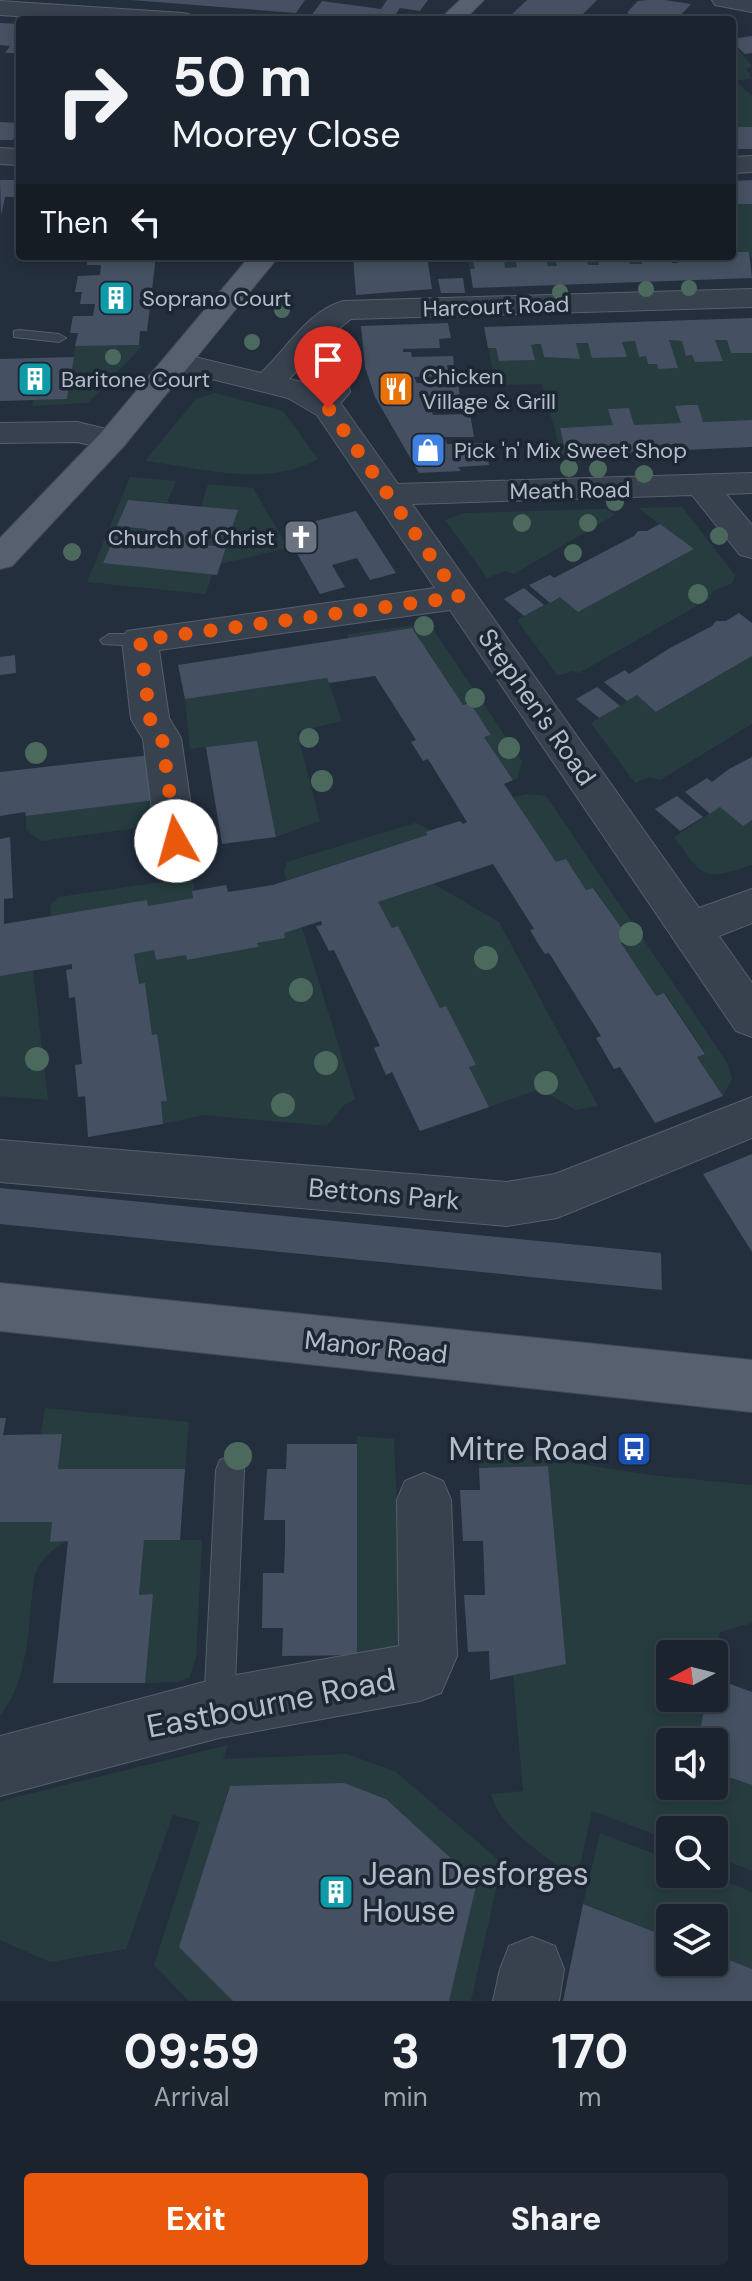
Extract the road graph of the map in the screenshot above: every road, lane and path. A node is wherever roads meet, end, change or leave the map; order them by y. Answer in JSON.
{"nodes":[{"id":1,"x":473,"y":0,"type":"edge"},
{"id":2,"x":724,"y":0,"type":"edge"},
{"id":3,"x":752,"y":5,"type":"edge"},
{"id":4,"x":0,"y":8,"type":"edge"},
{"id":5,"x":122,"y":16,"type":"edge"},
{"id":6,"x":455,"y":16,"type":"edge"},
{"id":7,"x":711,"y":16,"type":"edge"},
{"id":8,"x":262,"y":260,"type":"edge"},
{"id":9,"x":752,"y":298,"type":"edge"},
{"id":10,"x":15,"y":330,"type":"dead end"},
{"id":11,"x":59,"y":338,"type":"dead end"},
{"id":12,"x":313,"y":338,"type":"junction"},
{"id":13,"x":178,"y":362,"type":"junction"},
{"id":14,"x":269,"y":382,"type":"junction"},
{"id":15,"x":328,"y":408,"type":"junction"},
{"id":16,"x":0,"y":433,"type":"edge"},
{"id":17,"x":112,"y":440,"type":"junction"},
{"id":18,"x":752,"y":483,"type":"edge"},
{"id":19,"x":703,"y":487,"type":"junction"},
{"id":20,"x":388,"y":495,"type":"junction"},
{"id":21,"x":752,"y":547,"type":"edge"},
{"id":22,"x":0,"y":558,"type":"edge"},
{"id":23,"x":459,"y":597,"type":"junction"},
{"id":24,"x":176,"y":841,"type":"dead end"},
{"id":25,"x":752,"y":906,"type":"edge"},
{"id":26,"x":691,"y":929,"type":"junction"},
{"id":27,"x":752,"y":1018,"type":"edge"},
{"id":28,"x":752,"y":1117,"type":"edge"},
{"id":29,"x":0,"y":1161,"type":"edge"},
{"id":30,"x":0,"y":1307,"type":"edge"},
{"id":31,"x":752,"y":1386,"type":"edge"},
{"id":32,"x":230,"y":1470,"type":"dead end"},
{"id":33,"x":424,"y":1500,"type":"dead end"},
{"id":34,"x":219,"y":1708,"type":"junction"},
{"id":35,"x":0,"y":1766,"type":"edge"}],
"edges":[{"from":1,"to":6,"type":"main road"},
{"from":2,"to":3,"type":"street"},
{"from":2,"to":7,"type":"street"},
{"from":4,"to":5,"type":"street"},
{"from":8,"to":13,"type":"main road"},
{"from":9,"to":12,"type":"street","name":"Harcourt Road"},
{"from":10,"to":11,"type":"lane"},
{"from":12,"to":14,"type":"street","name":"Harcourt Road"},
{"from":12,"to":15,"type":"lane"},
{"from":13,"to":14,"type":"street","name":"Stephen's Road"},
{"from":13,"to":17,"type":"main road"},
{"from":14,"to":15,"type":"street","name":"Stephen's Road"},
{"from":15,"to":20,"type":"street","name":"Stephen's Road"},
{"from":16,"to":17,"type":"street"},
{"from":17,"to":22,"type":"main road"},
{"from":18,"to":19,"type":"street","name":"Meath Road"},
{"from":19,"to":20,"type":"street","name":"Meath Road"},
{"from":19,"to":21,"type":"street"},
{"from":20,"to":23,"type":"street","name":"Stephen's Road"},
{"from":23,"to":24,"type":"street"},
{"from":23,"to":26,"type":"street","name":"Stephen's Road"},
{"from":25,"to":26,"type":"street"},
{"from":26,"to":27,"type":"street","name":"Stephen's Road"},
{"from":28,"to":29,"type":"street","name":"Bettons Park"},
{"from":30,"to":31,"type":"main road","name":"Manor Road"},
{"from":32,"to":34,"type":"lane"},
{"from":33,"to":34,"type":"street","name":"Eastbourne Road"},
{"from":34,"to":35,"type":"street","name":"Eastbourne Road"}]}
